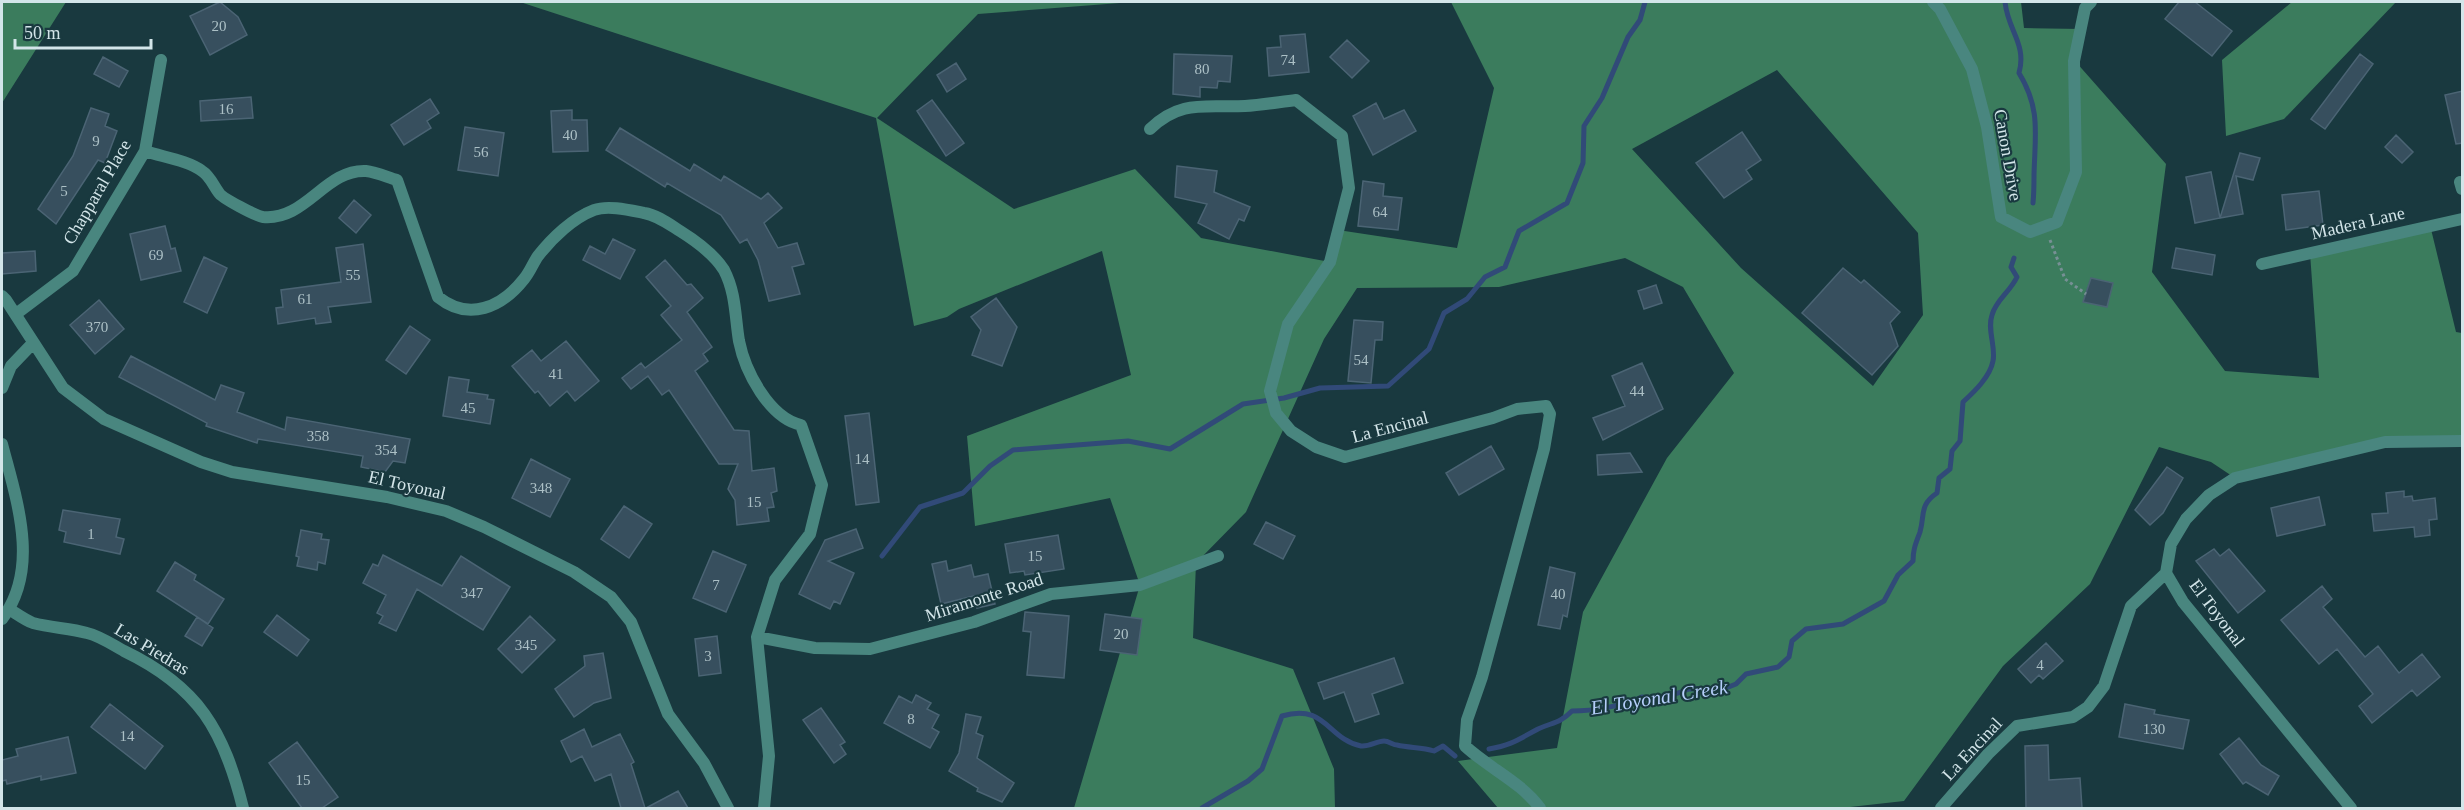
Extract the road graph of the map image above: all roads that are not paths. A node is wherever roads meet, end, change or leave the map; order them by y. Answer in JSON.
{"nodes":[{"id":1,"x":1933,"y":2,"type":"edge"},
{"id":2,"x":2091,"y":2,"type":"edge"},
{"id":3,"x":161,"y":60,"type":"dead end"},
{"id":4,"x":1150,"y":129,"type":"dead end"},
{"id":5,"x":145,"y":151,"type":"junction"},
{"id":6,"x":2463,"y":219,"type":"edge"},
{"id":7,"x":2262,"y":264,"type":"dead end"},
{"id":8,"x":2,"y":296,"type":"edge"},
{"id":9,"x":16,"y":314,"type":"junction"},
{"id":10,"x":33,"y":344,"type":"junction"},
{"id":11,"x":2,"y":388,"type":"edge"},
{"id":12,"x":2463,"y":441,"type":"edge"},
{"id":13,"x":2,"y":444,"type":"edge"},
{"id":14,"x":1218,"y":556,"type":"dead end"},
{"id":15,"x":2166,"y":573,"type":"junction"},
{"id":16,"x":5,"y":614,"type":"edge"},
{"id":17,"x":757,"y":637,"type":"junction"},
{"id":18,"x":243,"y":808,"type":"edge"},
{"id":19,"x":728,"y":808,"type":"edge"},
{"id":20,"x":764,"y":808,"type":"edge"},
{"id":21,"x":1540,"y":808,"type":"edge"},
{"id":22,"x":1941,"y":808,"type":"edge"},
{"id":23,"x":2351,"y":808,"type":"edge"}],
"edges":[{"from":1,"to":2,"type":"street","name":"Canon Drive"},
{"from":3,"to":5,"type":"street","name":"Chapparal Place"},
{"from":4,"to":21,"type":"street","name":"La Encinal"},
{"from":5,"to":9,"type":"street","name":"Chapparal Place"},
{"from":5,"to":17,"type":"street"},
{"from":6,"to":7,"type":"street","name":"Madera Lane"},
{"from":8,"to":9,"type":"street","name":"El Toyonal"},
{"from":9,"to":10,"type":"street","name":"El Toyonal"},
{"from":10,"to":11,"type":"street"},
{"from":10,"to":19,"type":"street","name":"El Toyonal"},
{"from":12,"to":15,"type":"street","name":"El Toyonal"},
{"from":13,"to":16,"type":"street"},
{"from":14,"to":17,"type":"street","name":"Miramonte Road"},
{"from":15,"to":22,"type":"street","name":"La Encinal"},
{"from":15,"to":23,"type":"street","name":"El Toyonal"},
{"from":16,"to":18,"type":"street","name":"Las Piedras"},
{"from":17,"to":20,"type":"street"}]}
